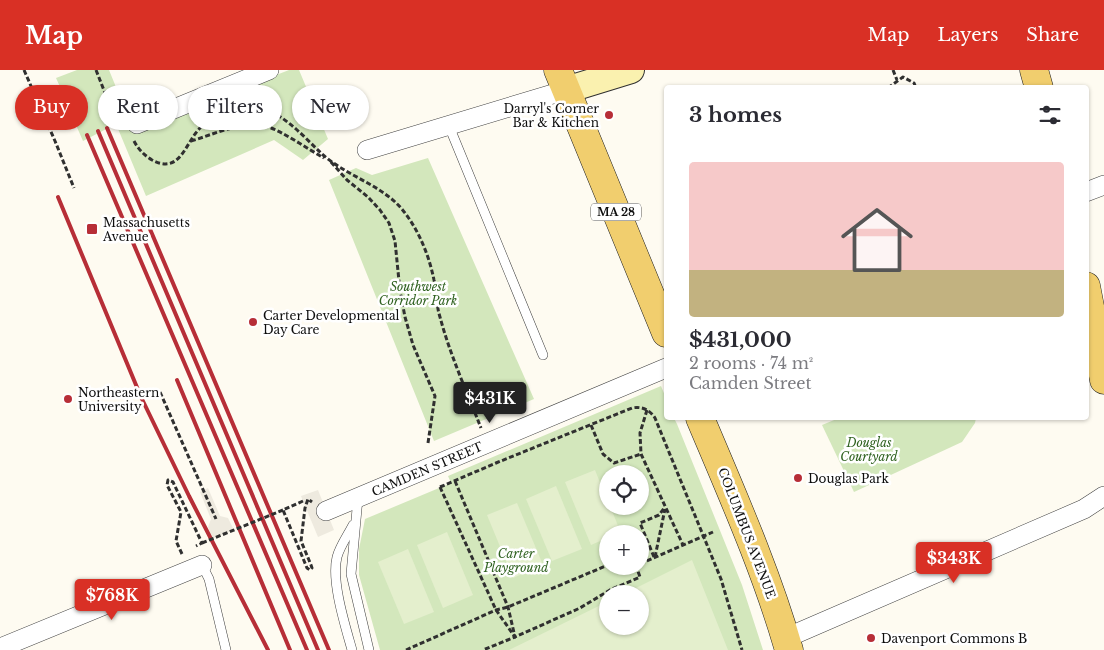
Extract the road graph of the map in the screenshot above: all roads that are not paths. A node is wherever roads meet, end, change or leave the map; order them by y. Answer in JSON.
{"nodes":[{"id":1,"x":269,"y":70,"type":"edge"},
{"id":2,"x":631,"y":70,"type":"edge"},
{"id":3,"x":1034,"y":70,"type":"edge"},
{"id":4,"x":1052,"y":70,"type":"edge"},
{"id":5,"x":562,"y":80,"type":"edge"},
{"id":6,"x":1038,"y":85,"type":"edge"},
{"id":7,"x":1054,"y":85,"type":"edge"},
{"id":8,"x":178,"y":108,"type":"edge"},
{"id":9,"x":449,"y":126,"type":"junction"},
{"id":10,"x":368,"y":150,"type":"dead end"},
{"id":11,"x":1104,"y":185,"type":"edge"},
{"id":12,"x":1089,"y":191,"type":"edge"},
{"id":13,"x":1089,"y":297,"type":"edge"},
{"id":14,"x":664,"y":328,"type":"edge"},
{"id":15,"x":1100,"y":339,"type":"edge"},
{"id":16,"x":543,"y":355,"type":"dead end"},
{"id":17,"x":664,"y":369,"type":"edge"},
{"id":18,"x":1104,"y":380,"type":"edge"},
{"id":19,"x":701,"y":420,"type":"edge"},
{"id":20,"x":1104,"y":496,"type":"edge"},
{"id":21,"x":358,"y":498,"type":"junction"},
{"id":22,"x":326,"y":511,"type":"road end"},
{"id":23,"x":356,"y":520,"type":"junction"},
{"id":24,"x":196,"y":568,"type":"joint"},
{"id":25,"x":787,"y":644,"type":"edge"},
{"id":26,"x":0,"y":648,"type":"edge"},
{"id":27,"x":226,"y":650,"type":"edge"},
{"id":28,"x":352,"y":650,"type":"edge"},
{"id":29,"x":369,"y":650,"type":"edge"}],
"edges":[{"from":1,"to":8,"type":"street"},
{"from":2,"to":5,"type":"street"},
{"from":3,"to":6,"type":"main road"},
{"from":4,"to":7,"type":"main road"},
{"from":5,"to":9,"type":"street"},
{"from":5,"to":14,"type":"main road","number":"MA 28"},
{"from":9,"to":10,"type":"street"},
{"from":9,"to":16,"type":"lane"},
{"from":11,"to":12,"type":"street"},
{"from":13,"to":15,"type":"main road"},
{"from":15,"to":18,"type":"main road"},
{"from":17,"to":21,"type":"street","name":"CAMDEN STREET"},
{"from":19,"to":25,"type":"main road","name":"COLUMBUS AVENUE"},
{"from":20,"to":25,"type":"street"},
{"from":21,"to":22,"type":"street","name":"CAMDEN STREET"},
{"from":21,"to":23,"type":"lane"},
{"from":23,"to":28,"type":"lane"},
{"from":23,"to":29,"type":"lane"},
{"from":24,"to":26,"type":"street"},
{"from":24,"to":27,"type":"lane"}]}
